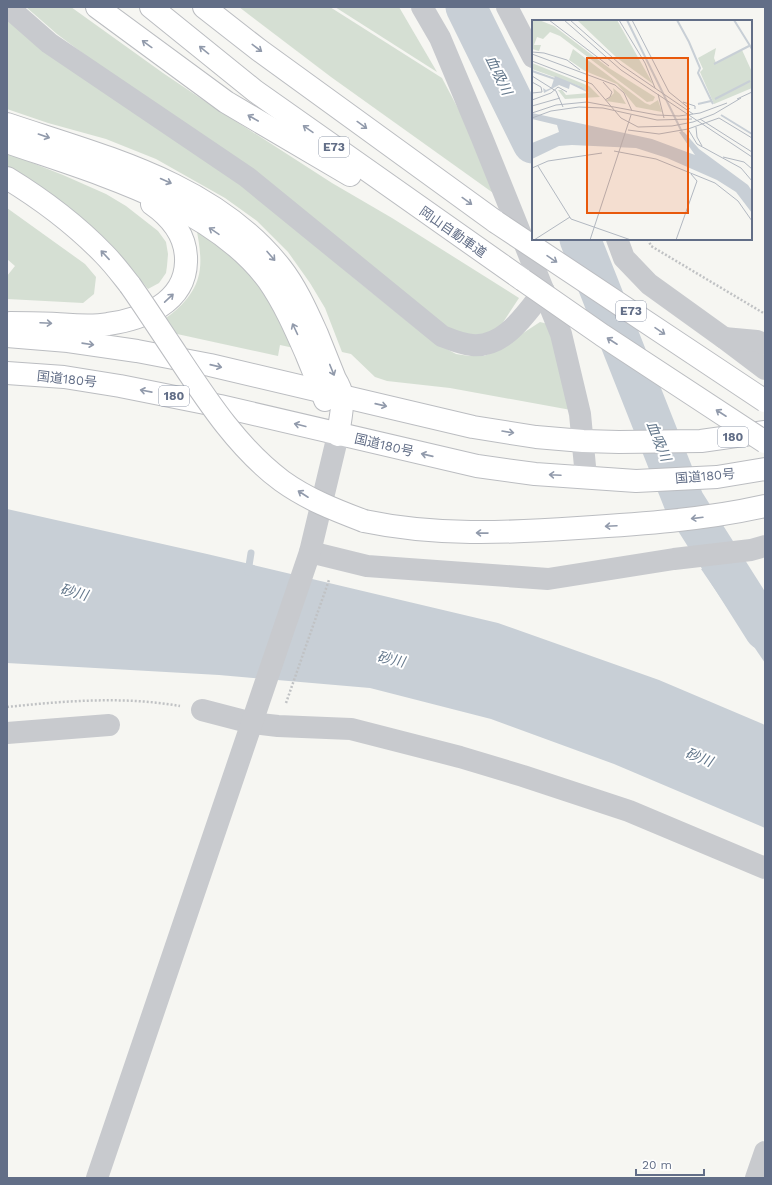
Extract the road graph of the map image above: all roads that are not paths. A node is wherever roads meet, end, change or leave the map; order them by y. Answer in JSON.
{"nodes":[{"id":1,"x":8,"y":7,"type":"edge"},
{"id":2,"x":97,"y":7,"type":"edge"},
{"id":3,"x":151,"y":7,"type":"edge"},
{"id":4,"x":204,"y":7,"type":"edge"},
{"id":5,"x":422,"y":7,"type":"edge"},
{"id":6,"x":507,"y":7,"type":"edge"},
{"id":7,"x":532,"y":54,"type":"edge"},
{"id":8,"x":7,"y":124,"type":"edge"},
{"id":9,"x":7,"y":142,"type":"edge"},
{"id":10,"x":94,"y":172,"type":"junction"},
{"id":11,"x":7,"y":178,"type":"edge"},
{"id":12,"x":616,"y":240,"type":"edge"},
{"id":13,"x":480,"y":251,"type":"junction"},
{"id":14,"x":544,"y":291,"type":"junction"},
{"id":15,"x":7,"y":323,"type":"edge"},
{"id":16,"x":7,"y":336,"type":"edge"},
{"id":17,"x":724,"y":338,"type":"junction"},
{"id":18,"x":765,"y":344,"type":"edge"},
{"id":19,"x":765,"y":370,"type":"edge"},
{"id":20,"x":7,"y":373,"type":"edge"},
{"id":21,"x":322,"y":391,"type":"junction"},
{"id":22,"x":343,"y":396,"type":"junction"},
{"id":23,"x":765,"y":401,"type":"edge"},
{"id":24,"x":765,"y":432,"type":"edge"},
{"id":25,"x":338,"y":435,"type":"junction"},
{"id":26,"x":583,"y":441,"type":"junction"},
{"id":27,"x":765,"y":442,"type":"edge"},
{"id":28,"x":765,"y":469,"type":"edge"},
{"id":29,"x":586,"y":477,"type":"junction"},
{"id":30,"x":765,"y":506,"type":"edge"},
{"id":31,"x":758,"y":548,"type":"edge"},
{"id":32,"x":309,"y":555,"type":"junction"},
{"id":33,"x":202,"y":710,"type":"dead end"},
{"id":34,"x":253,"y":719,"type":"junction"},
{"id":35,"x":109,"y":724,"type":"dead end"},
{"id":36,"x":7,"y":733,"type":"edge"},
{"id":37,"x":765,"y":868,"type":"edge"},
{"id":38,"x":765,"y":1152,"type":"edge"},
{"id":39,"x":97,"y":1178,"type":"edge"},
{"id":40,"x":756,"y":1178,"type":"edge"}],
"edges":[{"from":1,"to":14,"type":"street"},
{"from":13,"to":2,"type":"highway","one_way":true},
{"from":13,"to":3,"type":"highway","name":"岡山自動車道","number":"E73","one_way":true},
{"from":4,"to":23,"type":"highway","number":"E73","one_way":true,"bridge":true},
{"from":5,"to":14,"type":"street"},
{"from":6,"to":7,"type":"street"},
{"from":8,"to":22,"type":"highway","one_way":true},
{"from":9,"to":10,"type":"highway"},
{"from":15,"to":10,"type":"highway","one_way":true},
{"from":21,"to":10,"type":"highway","one_way":true},
{"from":30,"to":11,"type":"highway","one_way":true,"bridge":true},
{"from":12,"to":17,"type":"street"},
{"from":27,"to":13,"type":"highway","name":"岡山自動車道","number":"E73","one_way":true,"bridge":true},
{"from":14,"to":26,"type":"street"},
{"from":16,"to":21,"type":"highway","number":"180","one_way":true},
{"from":17,"to":18,"type":"street"},
{"from":17,"to":19,"type":"street"},
{"from":25,"to":20,"type":"highway","name":"国道180号","number":"180","one_way":true},
{"from":21,"to":22,"type":"highway","number":"180"},
{"from":21,"to":25,"type":"highway"},
{"from":22,"to":25,"type":"highway"},
{"from":22,"to":26,"type":"highway","number":"180","one_way":true},
{"from":24,"to":26,"type":"highway","number":"180"},
{"from":29,"to":25,"type":"highway","name":"国道180号","number":"180","one_way":true},
{"from":25,"to":32,"type":"street"},
{"from":26,"to":29,"type":"street"},
{"from":28,"to":29,"type":"highway","name":"国道180号","number":"180"},
{"from":31,"to":32,"type":"street"},
{"from":32,"to":34,"type":"street"},
{"from":33,"to":34,"type":"street"},
{"from":34,"to":37,"type":"street"},
{"from":34,"to":39,"type":"street"},
{"from":35,"to":36,"type":"street"},
{"from":38,"to":40,"type":"street"}]}
